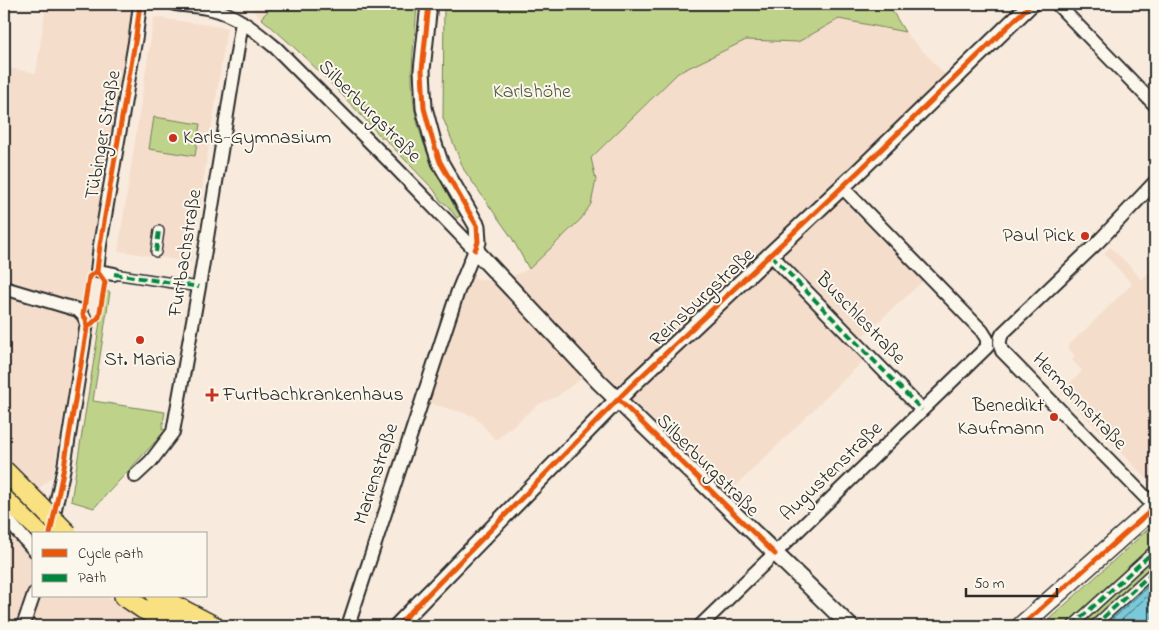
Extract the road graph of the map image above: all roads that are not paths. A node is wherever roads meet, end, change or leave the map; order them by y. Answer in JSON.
{"nodes":[{"id":1,"x":140,"y":4,"type":"edge"},
{"id":2,"x":175,"y":4,"type":"edge"},
{"id":3,"x":429,"y":4,"type":"edge"},
{"id":4,"x":1031,"y":4,"type":"edge"},
{"id":5,"x":1058,"y":4,"type":"edge"},
{"id":6,"x":242,"y":22,"type":"junction"},
{"id":7,"x":1155,"y":105,"type":"edge"},
{"id":8,"x":1155,"y":182,"type":"edge"},
{"id":9,"x":842,"y":187,"type":"junction"},
{"id":10,"x":159,"y":231,"type":"dead end"},
{"id":11,"x":475,"y":250,"type":"junction"},
{"id":12,"x":156,"y":252,"type":"dead end"},
{"id":13,"x":771,"y":255,"type":"junction"},
{"id":14,"x":114,"y":274,"type":"joint"},
{"id":15,"x":199,"y":287,"type":"junction"},
{"id":16,"x":4,"y":288,"type":"edge"},
{"id":17,"x":994,"y":343,"type":"junction"},
{"id":18,"x":618,"y":399,"type":"junction"},
{"id":19,"x":922,"y":410,"type":"junction"},
{"id":20,"x":4,"y":470,"type":"edge"},
{"id":21,"x":135,"y":476,"type":"dead end"},
{"id":22,"x":4,"y":496,"type":"edge"},
{"id":23,"x":1155,"y":507,"type":"edge"},
{"id":24,"x":4,"y":516,"type":"edge"},
{"id":25,"x":42,"y":532,"type":"edge"},
{"id":26,"x":50,"y":532,"type":"edge"},
{"id":27,"x":66,"y":532,"type":"edge"},
{"id":28,"x":32,"y":548,"type":"edge"},
{"id":29,"x":1155,"y":550,"type":"edge"},
{"id":30,"x":775,"y":554,"type":"junction"},
{"id":31,"x":1155,"y":570,"type":"edge"},
{"id":32,"x":33,"y":598,"type":"edge"},
{"id":33,"x":126,"y":598,"type":"edge"},
{"id":34,"x":160,"y":598,"type":"edge"},
{"id":35,"x":397,"y":624,"type":"edge"},
{"id":36,"x":1029,"y":624,"type":"edge"},
{"id":37,"x":23,"y":626,"type":"edge"},
{"id":38,"x":177,"y":626,"type":"edge"},
{"id":39,"x":214,"y":626,"type":"edge"},
{"id":40,"x":348,"y":626,"type":"edge"},
{"id":41,"x":700,"y":626,"type":"edge"},
{"id":42,"x":850,"y":626,"type":"edge"},
{"id":43,"x":1072,"y":626,"type":"edge"},
{"id":44,"x":1094,"y":626,"type":"edge"}],
"edges":[{"from":1,"to":14,"type":"street","name":"Tübinger Straße"},
{"from":2,"to":6,"type":"street","name":"Silberburgstraße"},
{"from":3,"to":11,"type":"street"},
{"from":4,"to":9,"type":"street","name":"Reinsburgstraße"},
{"from":5,"to":7,"type":"street"},
{"from":6,"to":11,"type":"street","name":"Silberburgstraße"},
{"from":6,"to":15,"type":"street","name":"Furtbachstraße"},
{"from":8,"to":17,"type":"street","name":"Augustenstraße"},
{"from":9,"to":13,"type":"street","name":"Reinsburgstraße"},
{"from":9,"to":17,"type":"street","name":"Hermannstraße"},
{"from":10,"to":12,"type":"street"},
{"from":11,"to":18,"type":"street","name":"Silberburgstraße"},
{"from":11,"to":40,"type":"street","name":"Marienstraße"},
{"from":13,"to":18,"type":"street","name":"Reinsburgstraße"},
{"from":13,"to":19,"type":"street","name":"Buschlestraße"},
{"from":14,"to":15,"type":"street"},
{"from":15,"to":21,"type":"street","name":"Furtbachstraße"},
{"from":16,"to":26,"type":"street"},
{"from":17,"to":19,"type":"street","name":"Augustenstraße"},
{"from":17,"to":23,"type":"street","name":"Hermannstraße"},
{"from":18,"to":30,"type":"street","name":"Silberburgstraße"},
{"from":18,"to":35,"type":"street","name":"Reinsburgstraße"},
{"from":19,"to":30,"type":"street","name":"Augustenstraße"},
{"from":20,"to":27,"type":"main road","bridge":true},
{"from":22,"to":25,"type":"main road"},
{"from":23,"to":36,"type":"main road"},
{"from":24,"to":28,"type":"street"},
{"from":29,"to":43,"type":"street"},
{"from":30,"to":41,"type":"street","name":"Augustenstraße"},
{"from":30,"to":42,"type":"street","name":"Silberburgstraße"},
{"from":31,"to":44,"type":"street"},
{"from":32,"to":37,"type":"street"},
{"from":33,"to":38,"type":"main road"},
{"from":34,"to":39,"type":"main road"}]}
